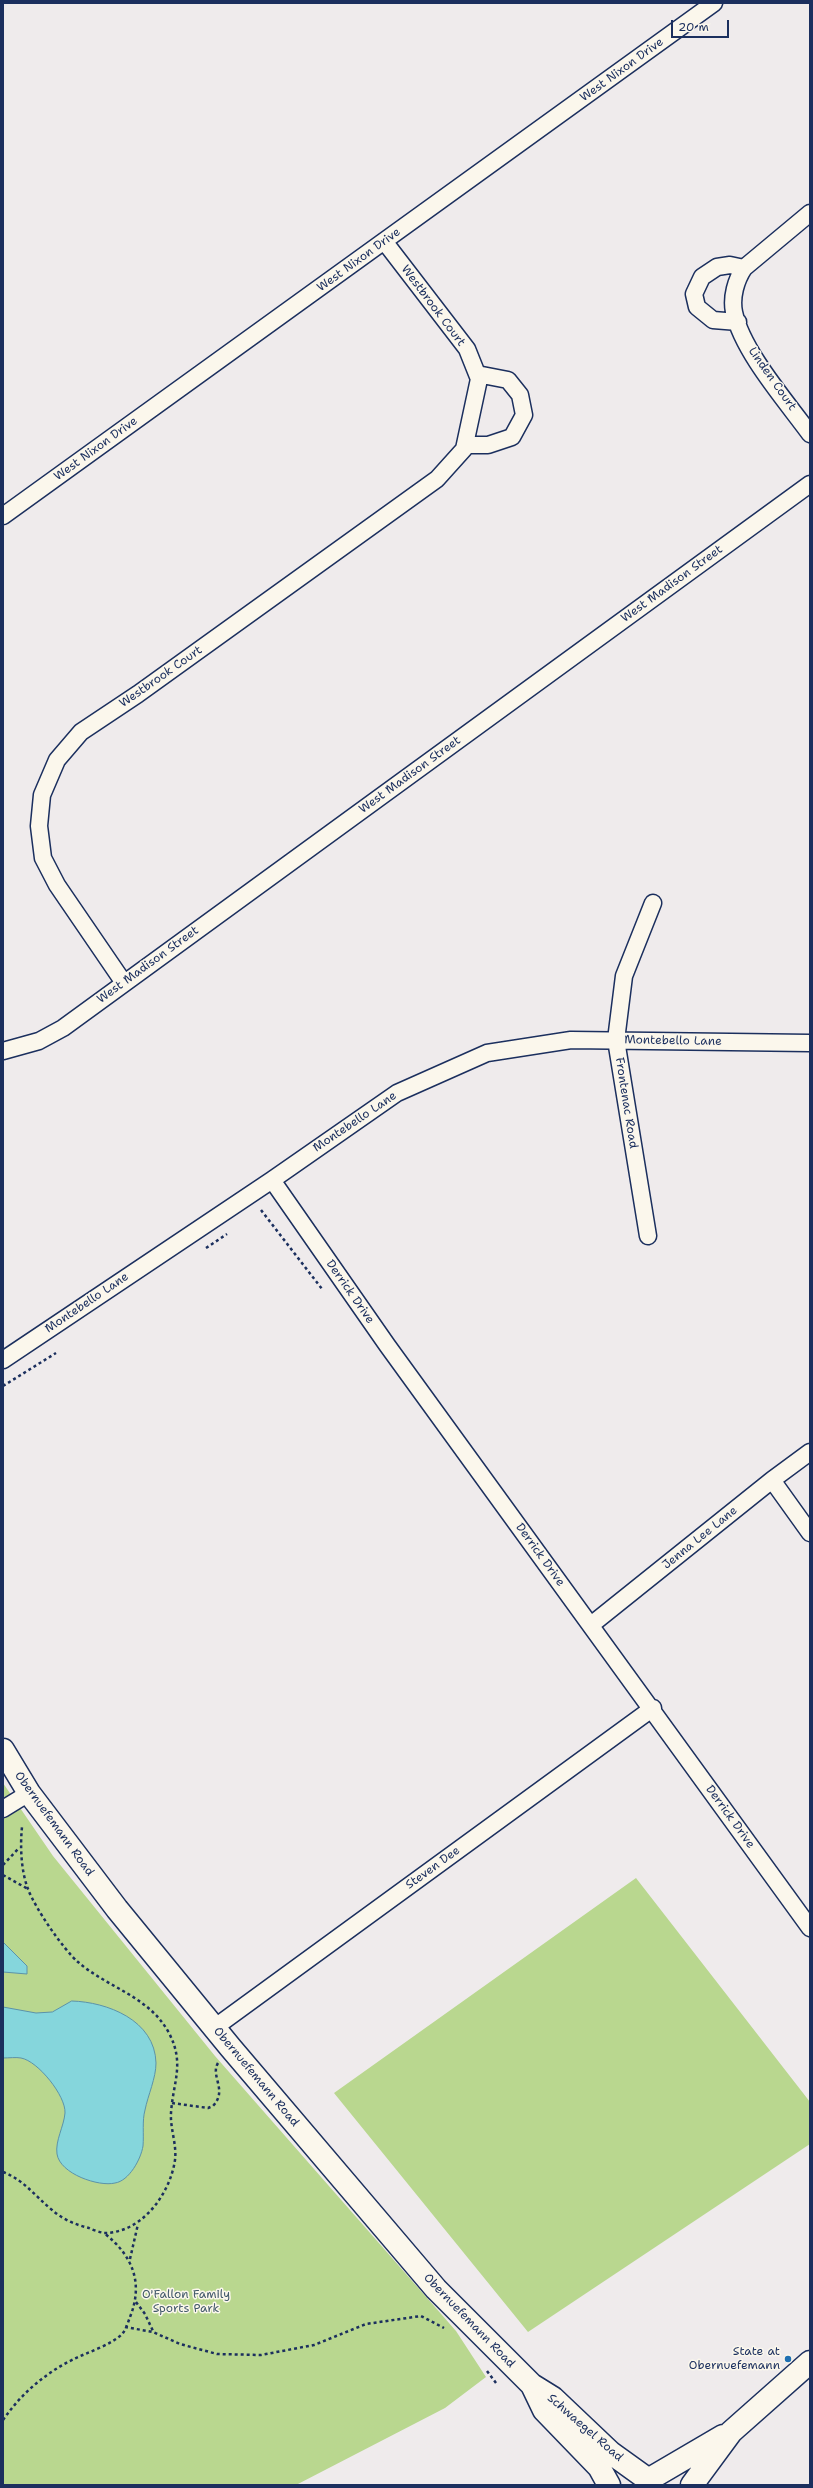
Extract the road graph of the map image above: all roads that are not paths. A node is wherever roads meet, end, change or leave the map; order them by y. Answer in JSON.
{"nodes":[{"id":1,"x":714,"y":3,"type":"edge"},
{"id":2,"x":810,"y":213,"type":"edge"},
{"id":3,"x":384,"y":241,"type":"junction"},
{"id":4,"x":744,"y":268,"type":"junction"},
{"id":5,"x":738,"y":322,"type":"junction"},
{"id":6,"x":477,"y":374,"type":"junction"},
{"id":7,"x":810,"y":434,"type":"edge"},
{"id":8,"x":465,"y":445,"type":"junction"},
{"id":9,"x":810,"y":484,"type":"edge"},
{"id":10,"x":3,"y":516,"type":"edge"},
{"id":11,"x":653,"y":903,"type":"dead end"},
{"id":12,"x":124,"y":983,"type":"junction"},
{"id":13,"x":616,"y":1040,"type":"junction"},
{"id":14,"x":810,"y":1043,"type":"edge"},
{"id":15,"x":3,"y":1051,"type":"edge"},
{"id":16,"x":272,"y":1180,"type":"junction"},
{"id":17,"x":648,"y":1236,"type":"dead end"},
{"id":18,"x":3,"y":1360,"type":"edge"},
{"id":19,"x":810,"y":1452,"type":"edge"},
{"id":20,"x":772,"y":1480,"type":"junction"},
{"id":21,"x":810,"y":1533,"type":"edge"},
{"id":22,"x":591,"y":1625,"type":"junction"},
{"id":23,"x":653,"y":1708,"type":"junction"},
{"id":24,"x":4,"y":1756,"type":"edge"},
{"id":25,"x":29,"y":1792,"type":"junction"},
{"id":26,"x":3,"y":1809,"type":"edge"},
{"id":27,"x":810,"y":1928,"type":"edge"},
{"id":28,"x":214,"y":2028,"type":"junction"},
{"id":29,"x":810,"y":2362,"type":"edge"},
{"id":30,"x":532,"y":2385,"type":"junction"},
{"id":31,"x":731,"y":2432,"type":"junction"},
{"id":32,"x":647,"y":2481,"type":"edge"},
{"id":33,"x":609,"y":2485,"type":"edge"},
{"id":34,"x":692,"y":2485,"type":"edge"}],
"edges":[{"from":1,"to":3,"type":"street","name":"West Nixon Drive"},
{"from":2,"to":4,"type":"street","name":"Linden Court"},
{"from":3,"to":6,"type":"street","name":"Westbrook Court"},
{"from":3,"to":10,"type":"street","name":"West Nixon Drive"},
{"from":4,"to":5,"type":"street","name":"Linden Court"},
{"from":4,"to":5,"type":"street"},
{"from":5,"to":7,"type":"street","name":"Linden Court"},
{"from":6,"to":8,"type":"street","name":"Westbrook Court"},
{"from":6,"to":8,"type":"street"},
{"from":8,"to":12,"type":"street","name":"Westbrook Court"},
{"from":9,"to":12,"type":"street","name":"West Madison Street"},
{"from":11,"to":13,"type":"street","name":"Frontenac Road"},
{"from":12,"to":15,"type":"street","name":"West Madison Street"},
{"from":13,"to":14,"type":"street","name":"Montebello Lane"},
{"from":13,"to":16,"type":"street","name":"Montebello Lane"},
{"from":13,"to":17,"type":"street","name":"Frontenac Road"},
{"from":16,"to":18,"type":"street","name":"Montebello Lane"},
{"from":16,"to":22,"type":"street","name":"Derrick Drive"},
{"from":19,"to":20,"type":"street","name":"Jenna Lee Lane"},
{"from":20,"to":21,"type":"street"},
{"from":20,"to":22,"type":"street","name":"Jenna Lee Lane"},
{"from":22,"to":23,"type":"street","name":"Derrick Drive"},
{"from":23,"to":27,"type":"street","name":"Derrick Drive"},
{"from":23,"to":28,"type":"street","name":"Steven Dee"},
{"from":24,"to":25,"type":"street","name":"Obernuefemann Road"},
{"from":25,"to":26,"type":"street"},
{"from":25,"to":28,"type":"street","name":"Obernuefemann Road"},
{"from":28,"to":30,"type":"street","name":"Obernuefemann Road"},
{"from":29,"to":31,"type":"street"},
{"from":30,"to":32,"type":"street","name":"Schwaegel Road"},
{"from":30,"to":33,"type":"street","name":"Schwaegel Road"},
{"from":31,"to":32,"type":"street"},
{"from":31,"to":34,"type":"street"}]}
